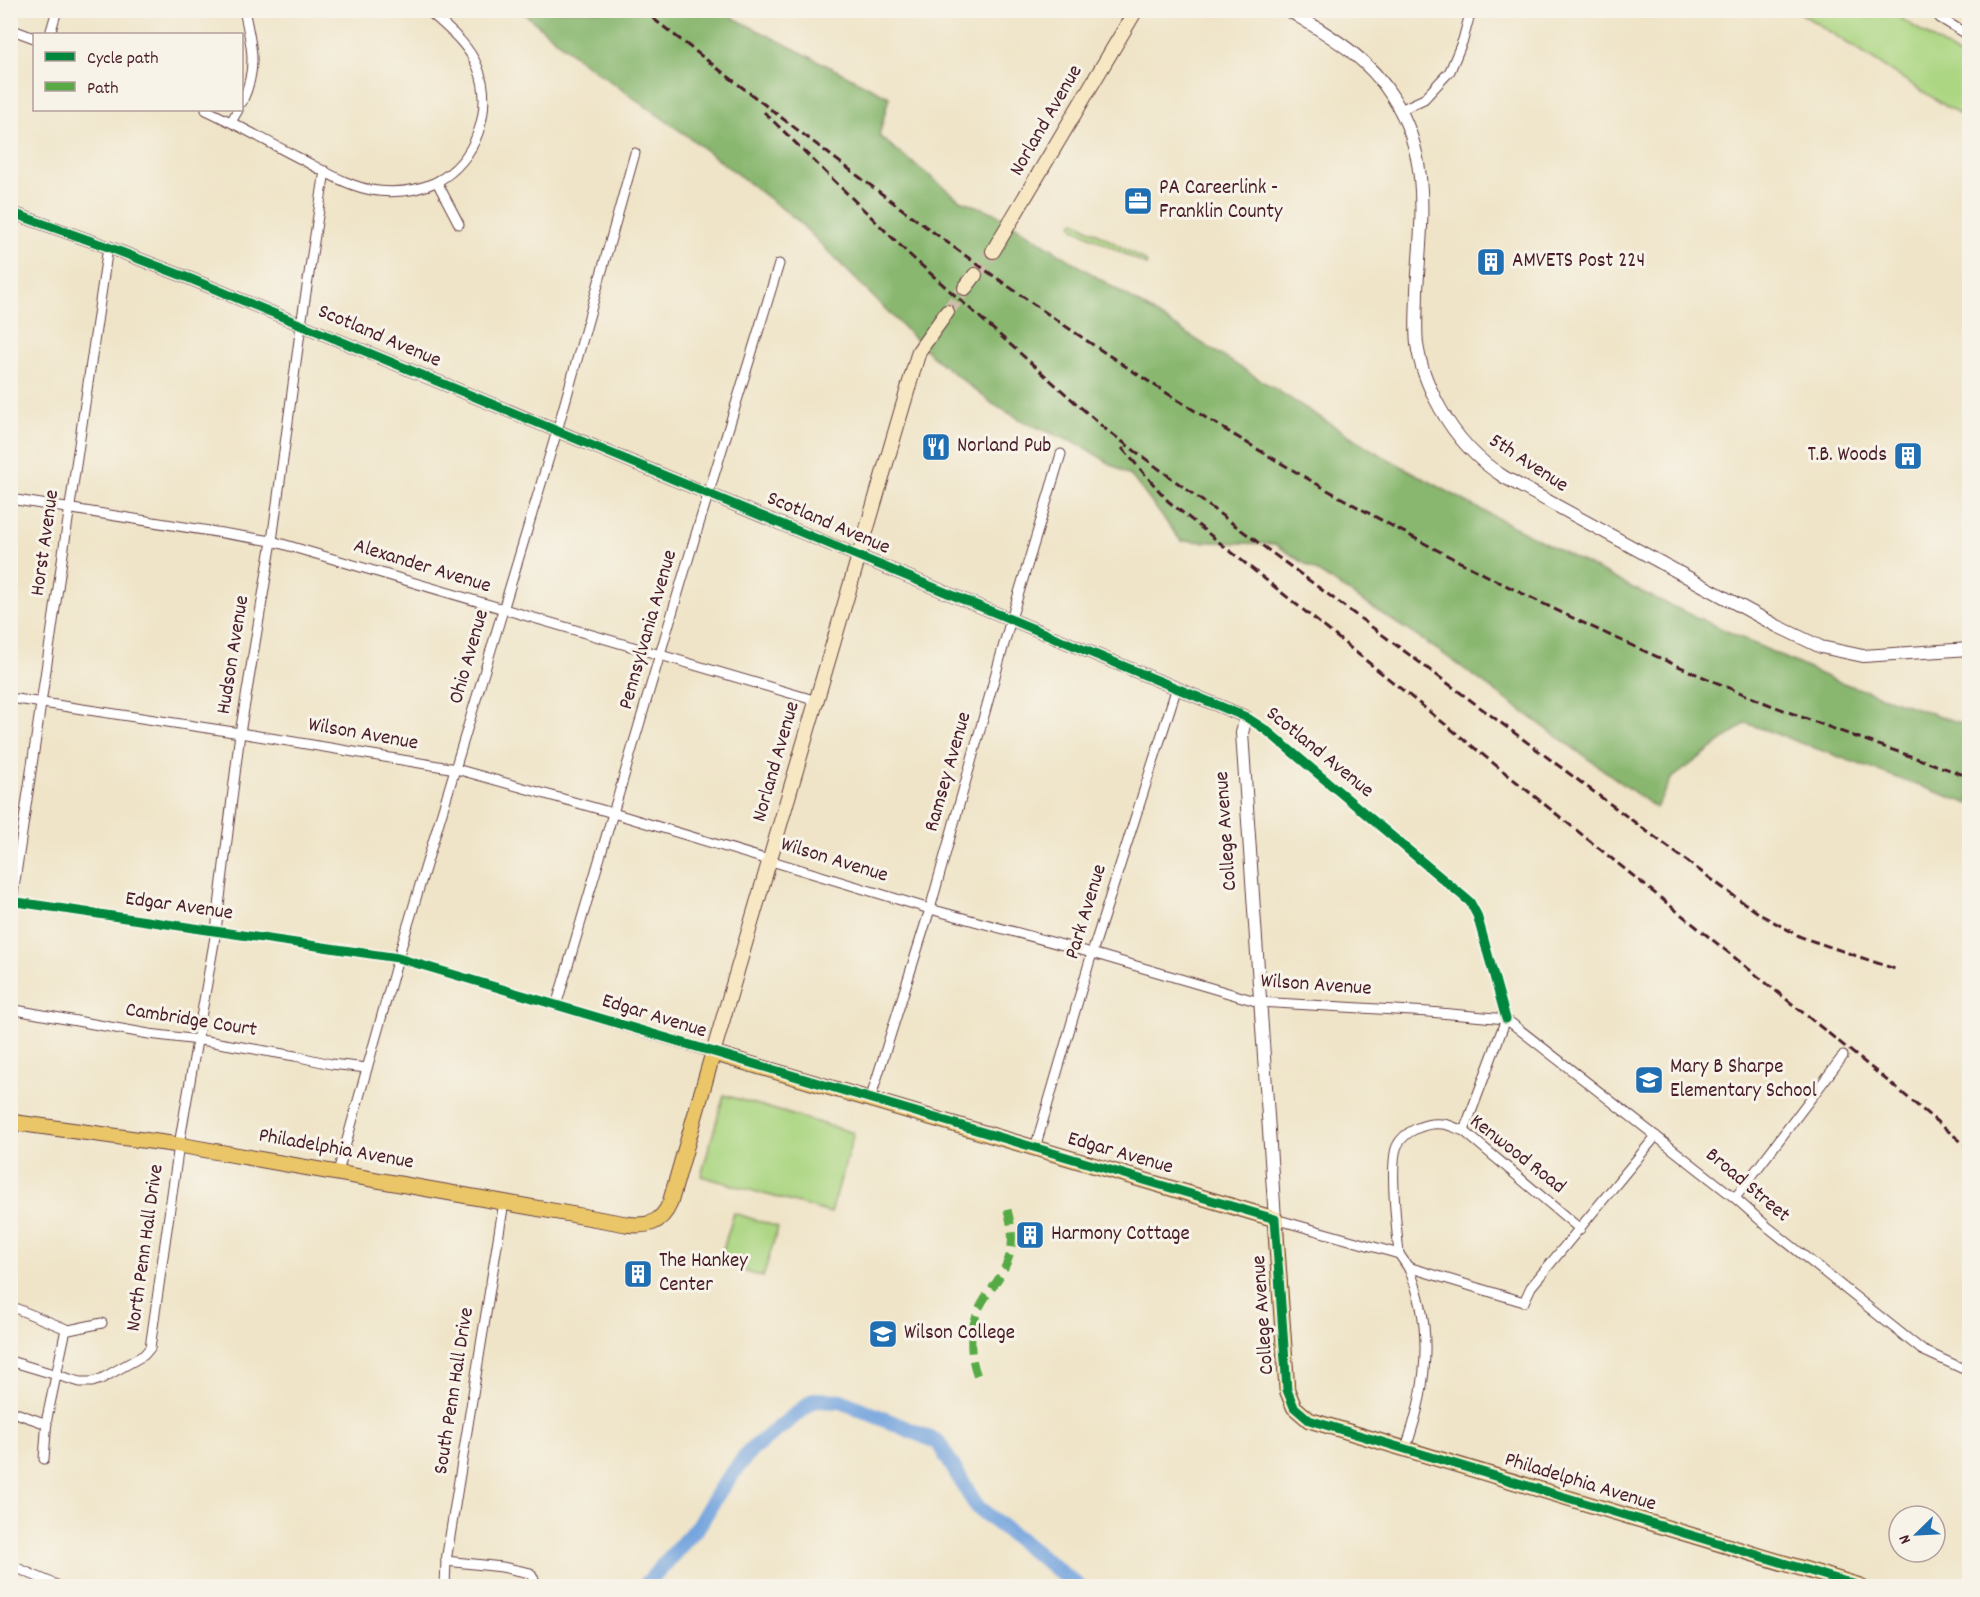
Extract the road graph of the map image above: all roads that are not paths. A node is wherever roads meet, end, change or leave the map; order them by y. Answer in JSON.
{"nodes":[{"id":1,"x":57,"y":10,"type":"edge"},
{"id":2,"x":244,"y":10,"type":"edge"},
{"id":3,"x":428,"y":10,"type":"edge"},
{"id":4,"x":1136,"y":10,"type":"edge"},
{"id":5,"x":1288,"y":10,"type":"edge"},
{"id":6,"x":1471,"y":10,"type":"edge"},
{"id":7,"x":1941,"y":10,"type":"edge"},
{"id":8,"x":10,"y":29,"type":"edge"},
{"id":9,"x":50,"y":33,"type":"edge"},
{"id":10,"x":1970,"y":36,"type":"edge"},
{"id":11,"x":33,"y":38,"type":"edge"},
{"id":12,"x":243,"y":100,"type":"edge"},
{"id":13,"x":1400,"y":110,"type":"junction"},
{"id":14,"x":208,"y":111,"type":"edge"},
{"id":15,"x":237,"y":111,"type":"edge"},
{"id":16,"x":231,"y":122,"type":"junction"},
{"id":17,"x":635,"y":153,"type":"dead end"},
{"id":18,"x":325,"y":171,"type":"junction"},
{"id":19,"x":437,"y":182,"type":"junction"},
{"id":20,"x":10,"y":212,"type":"edge"},
{"id":21,"x":459,"y":224,"type":"dead end"},
{"id":22,"x":108,"y":247,"type":"junction"},
{"id":23,"x":993,"y":251,"type":"tunnel mouth"},
{"id":24,"x":779,"y":264,"type":"dead end"},
{"id":25,"x":975,"y":275,"type":"tunnel mouth"},
{"id":26,"x":965,"y":288,"type":"tunnel mouth"},
{"id":27,"x":947,"y":312,"type":"tunnel mouth"},
{"id":28,"x":301,"y":325,"type":"junction"},
{"id":29,"x":557,"y":431,"type":"junction"},
{"id":30,"x":1061,"y":454,"type":"dead end"},
{"id":31,"x":708,"y":493,"type":"junction"},
{"id":32,"x":10,"y":499,"type":"edge"},
{"id":33,"x":69,"y":507,"type":"junction"},
{"id":34,"x":272,"y":541,"type":"junction"},
{"id":35,"x":858,"y":556,"type":"junction"},
{"id":36,"x":502,"y":610,"type":"junction"},
{"id":37,"x":1011,"y":619,"type":"junction"},
{"id":38,"x":1970,"y":650,"type":"edge"},
{"id":39,"x":659,"y":654,"type":"junction"},
{"id":40,"x":1177,"y":687,"type":"junction"},
{"id":41,"x":10,"y":698,"type":"edge"},
{"id":42,"x":817,"y":701,"type":"junction"},
{"id":43,"x":43,"y":702,"type":"junction"},
{"id":44,"x":1246,"y":717,"type":"junction"},
{"id":45,"x":240,"y":732,"type":"junction"},
{"id":46,"x":456,"y":770,"type":"junction"},
{"id":47,"x":613,"y":813,"type":"junction"},
{"id":48,"x":770,"y":861,"type":"junction"},
{"id":49,"x":12,"y":901,"type":"edge"},
{"id":50,"x":930,"y":909,"type":"junction"},
{"id":51,"x":10,"y":915,"type":"edge"},
{"id":52,"x":216,"y":931,"type":"junction"},
{"id":53,"x":1092,"y":952,"type":"junction"},
{"id":54,"x":398,"y":958,"type":"junction"},
{"id":55,"x":1259,"y":1002,"type":"junction"},
{"id":56,"x":556,"y":1006,"type":"junction"},
{"id":57,"x":10,"y":1009,"type":"edge"},
{"id":58,"x":1506,"y":1019,"type":"junction"},
{"id":59,"x":197,"y":1040,"type":"junction"},
{"id":60,"x":713,"y":1053,"type":"junction"},
{"id":61,"x":1843,"y":1056,"type":"dead end"},
{"id":62,"x":367,"y":1068,"type":"junction"},
{"id":63,"x":870,"y":1100,"type":"junction"},
{"id":64,"x":10,"y":1122,"type":"edge"},
{"id":65,"x":1464,"y":1131,"type":"junction"},
{"id":66,"x":1656,"y":1136,"type":"junction"},
{"id":67,"x":178,"y":1145,"type":"junction"},
{"id":68,"x":1035,"y":1148,"type":"junction"},
{"id":69,"x":338,"y":1172,"type":"junction"},
{"id":70,"x":1735,"y":1198,"type":"junction"},
{"id":71,"x":504,"y":1202,"type":"junction"},
{"id":72,"x":1275,"y":1219,"type":"junction"},
{"id":73,"x":652,"y":1224,"type":"joint"},
{"id":74,"x":1580,"y":1229,"type":"junction"},
{"id":75,"x":1399,"y":1254,"type":"junction"},
{"id":76,"x":1408,"y":1267,"type":"junction"},
{"id":77,"x":10,"y":1306,"type":"edge"},
{"id":78,"x":102,"y":1323,"type":"dead end"},
{"id":79,"x":66,"y":1329,"type":"junction"},
{"id":80,"x":10,"y":1361,"type":"edge"},
{"id":81,"x":1970,"y":1372,"type":"edge"},
{"id":82,"x":56,"y":1376,"type":"junction"},
{"id":83,"x":1294,"y":1407,"type":"joint"},
{"id":84,"x":10,"y":1412,"type":"edge"},
{"id":85,"x":46,"y":1424,"type":"junction"},
{"id":86,"x":1405,"y":1450,"type":"junction"},
{"id":87,"x":44,"y":1459,"type":"dead end"},
{"id":88,"x":446,"y":1561,"type":"junction"},
{"id":89,"x":10,"y":1565,"type":"edge"},
{"id":90,"x":59,"y":1587,"type":"edge"},
{"id":91,"x":444,"y":1587,"type":"edge"},
{"id":92,"x":538,"y":1587,"type":"edge"},
{"id":93,"x":1860,"y":1587,"type":"edge"}],
"edges":[{"from":1,"to":9,"type":"street"},
{"from":2,"to":12,"type":"street"},
{"from":3,"to":19,"type":"street"},
{"from":4,"to":23,"type":"main road","name":"Norland Avenue"},
{"from":5,"to":13,"type":"street","name":"5th Avenue"},
{"from":6,"to":13,"type":"street"},
{"from":7,"to":10,"type":"street"},
{"from":8,"to":11,"type":"street"},
{"from":13,"to":38,"type":"street","name":"5th Avenue"},
{"from":14,"to":16,"type":"street"},
{"from":15,"to":16,"type":"street"},
{"from":16,"to":18,"type":"street"},
{"from":17,"to":29,"type":"street","name":"Ohio Avenue"},
{"from":18,"to":19,"type":"street"},
{"from":18,"to":28,"type":"street","name":"Hudson Avenue"},
{"from":19,"to":21,"type":"street"},
{"from":20,"to":22,"type":"street","name":"Scotland Avenue"},
{"from":22,"to":28,"type":"street","name":"Scotland Avenue"},
{"from":22,"to":33,"type":"street","name":"Horst Avenue"},
{"from":24,"to":31,"type":"street","name":"Pennsylvania Avenue"},
{"from":25,"to":26,"type":"main road"},
{"from":27,"to":35,"type":"main road","name":"Norland Avenue"},
{"from":28,"to":29,"type":"street","name":"Scotland Avenue"},
{"from":28,"to":34,"type":"street","name":"Hudson Avenue"},
{"from":29,"to":31,"type":"street","name":"Scotland Avenue"},
{"from":29,"to":36,"type":"street","name":"Ohio Avenue"},
{"from":30,"to":37,"type":"street","name":"Ramsey Avenue"},
{"from":31,"to":35,"type":"street","name":"Scotland Avenue"},
{"from":31,"to":39,"type":"street","name":"Pennsylvania Avenue"},
{"from":32,"to":33,"type":"street","name":"Alexander Avenue"},
{"from":33,"to":34,"type":"street","name":"Alexander Avenue"},
{"from":33,"to":43,"type":"street","name":"Horst Avenue"},
{"from":34,"to":36,"type":"street","name":"Alexander Avenue"},
{"from":34,"to":45,"type":"street","name":"Hudson Avenue"},
{"from":35,"to":37,"type":"street","name":"Scotland Avenue"},
{"from":35,"to":42,"type":"main road","name":"Norland Avenue"},
{"from":36,"to":39,"type":"street","name":"Alexander Avenue"},
{"from":36,"to":46,"type":"street","name":"Ohio Avenue"},
{"from":37,"to":40,"type":"street","name":"Scotland Avenue"},
{"from":37,"to":50,"type":"street","name":"Ramsey Avenue"},
{"from":39,"to":42,"type":"street","name":"Alexander Avenue"},
{"from":39,"to":47,"type":"street","name":"Pennsylvania Avenue"},
{"from":40,"to":44,"type":"street","name":"Scotland Avenue"},
{"from":40,"to":53,"type":"street","name":"Park Avenue"},
{"from":41,"to":43,"type":"street","name":"Wilson Avenue"},
{"from":42,"to":48,"type":"main road","name":"Norland Avenue"},
{"from":43,"to":45,"type":"street","name":"Wilson Avenue"},
{"from":43,"to":49,"type":"street","name":"Horst Avenue"},
{"from":44,"to":55,"type":"street","name":"College Avenue"},
{"from":44,"to":58,"type":"street","name":"Scotland Avenue"},
{"from":45,"to":46,"type":"street","name":"Wilson Avenue"},
{"from":45,"to":52,"type":"street","name":"Hudson Avenue"},
{"from":46,"to":47,"type":"street","name":"Wilson Avenue"},
{"from":46,"to":54,"type":"street","name":"Ohio Avenue"},
{"from":47,"to":48,"type":"street","name":"Wilson Avenue"},
{"from":47,"to":56,"type":"street","name":"Pennsylvania Avenue"},
{"from":48,"to":50,"type":"street","name":"Wilson Avenue"},
{"from":48,"to":60,"type":"main road","name":"Norland Avenue"},
{"from":49,"to":51,"type":"street","name":"Horst Avenue"},
{"from":49,"to":52,"type":"street","name":"Edgar Avenue"},
{"from":50,"to":53,"type":"street","name":"Wilson Avenue"},
{"from":50,"to":63,"type":"street","name":"Ramsey Avenue"},
{"from":52,"to":54,"type":"street","name":"Edgar Avenue"},
{"from":52,"to":59,"type":"street","name":"Hudson Avenue"},
{"from":53,"to":55,"type":"street","name":"Wilson Avenue"},
{"from":53,"to":68,"type":"street","name":"Park Avenue"},
{"from":54,"to":56,"type":"street","name":"Edgar Avenue"},
{"from":54,"to":62,"type":"street","name":"Ohio Avenue"},
{"from":55,"to":58,"type":"street","name":"Wilson Avenue"},
{"from":55,"to":72,"type":"street","name":"College Avenue"},
{"from":56,"to":60,"type":"street","name":"Edgar Avenue"},
{"from":57,"to":59,"type":"street","name":"Cambridge Court"},
{"from":58,"to":65,"type":"street"},
{"from":58,"to":66,"type":"street","name":"Broad Street"},
{"from":59,"to":62,"type":"street","name":"Cambridge Court"},
{"from":59,"to":67,"type":"street","name":"Hudson Avenue"},
{"from":60,"to":63,"type":"main road","name":"Edgar Avenue"},
{"from":60,"to":73,"type":"main road","name":"Norland Avenue"},
{"from":61,"to":70,"type":"street"},
{"from":62,"to":69,"type":"street","name":"Ohio Avenue"},
{"from":63,"to":68,"type":"main road","name":"Edgar Avenue"},
{"from":64,"to":67,"type":"main road","name":"Philadelphia Avenue"},
{"from":65,"to":74,"type":"street","name":"Kenwood Road"},
{"from":65,"to":75,"type":"street","name":"Kenwood Road"},
{"from":66,"to":70,"type":"street","name":"Broad Street"},
{"from":66,"to":74,"type":"street"},
{"from":67,"to":69,"type":"main road","name":"Philadelphia Avenue"},
{"from":67,"to":82,"type":"street","name":"North Penn Hall Drive"},
{"from":68,"to":72,"type":"main road","name":"Edgar Avenue"},
{"from":69,"to":71,"type":"main road","name":"Philadelphia Avenue"},
{"from":70,"to":81,"type":"street","name":"Broad Street"},
{"from":71,"to":73,"type":"main road","name":"Philadelphia Avenue"},
{"from":71,"to":88,"type":"street","name":"South Penn Hall Drive"},
{"from":72,"to":75,"type":"street","name":"Edgar Avenue"},
{"from":72,"to":83,"type":"main road","name":"College Avenue"},
{"from":74,"to":76,"type":"street"},
{"from":75,"to":76,"type":"street"},
{"from":76,"to":86,"type":"street"},
{"from":77,"to":79,"type":"street"},
{"from":78,"to":79,"type":"street","name":"North Penn Hall Drive"},
{"from":79,"to":82,"type":"street"},
{"from":80,"to":82,"type":"street","name":"North Penn Hall Drive"},
{"from":82,"to":85,"type":"street"},
{"from":83,"to":86,"type":"main road","name":"Philadelphia Avenue"},
{"from":84,"to":85,"type":"street"},
{"from":85,"to":87,"type":"street"},
{"from":86,"to":93,"type":"main road","name":"Philadelphia Avenue"},
{"from":88,"to":91,"type":"street","name":"South Penn Hall Drive"},
{"from":88,"to":92,"type":"street"},
{"from":89,"to":90,"type":"street"}]}
